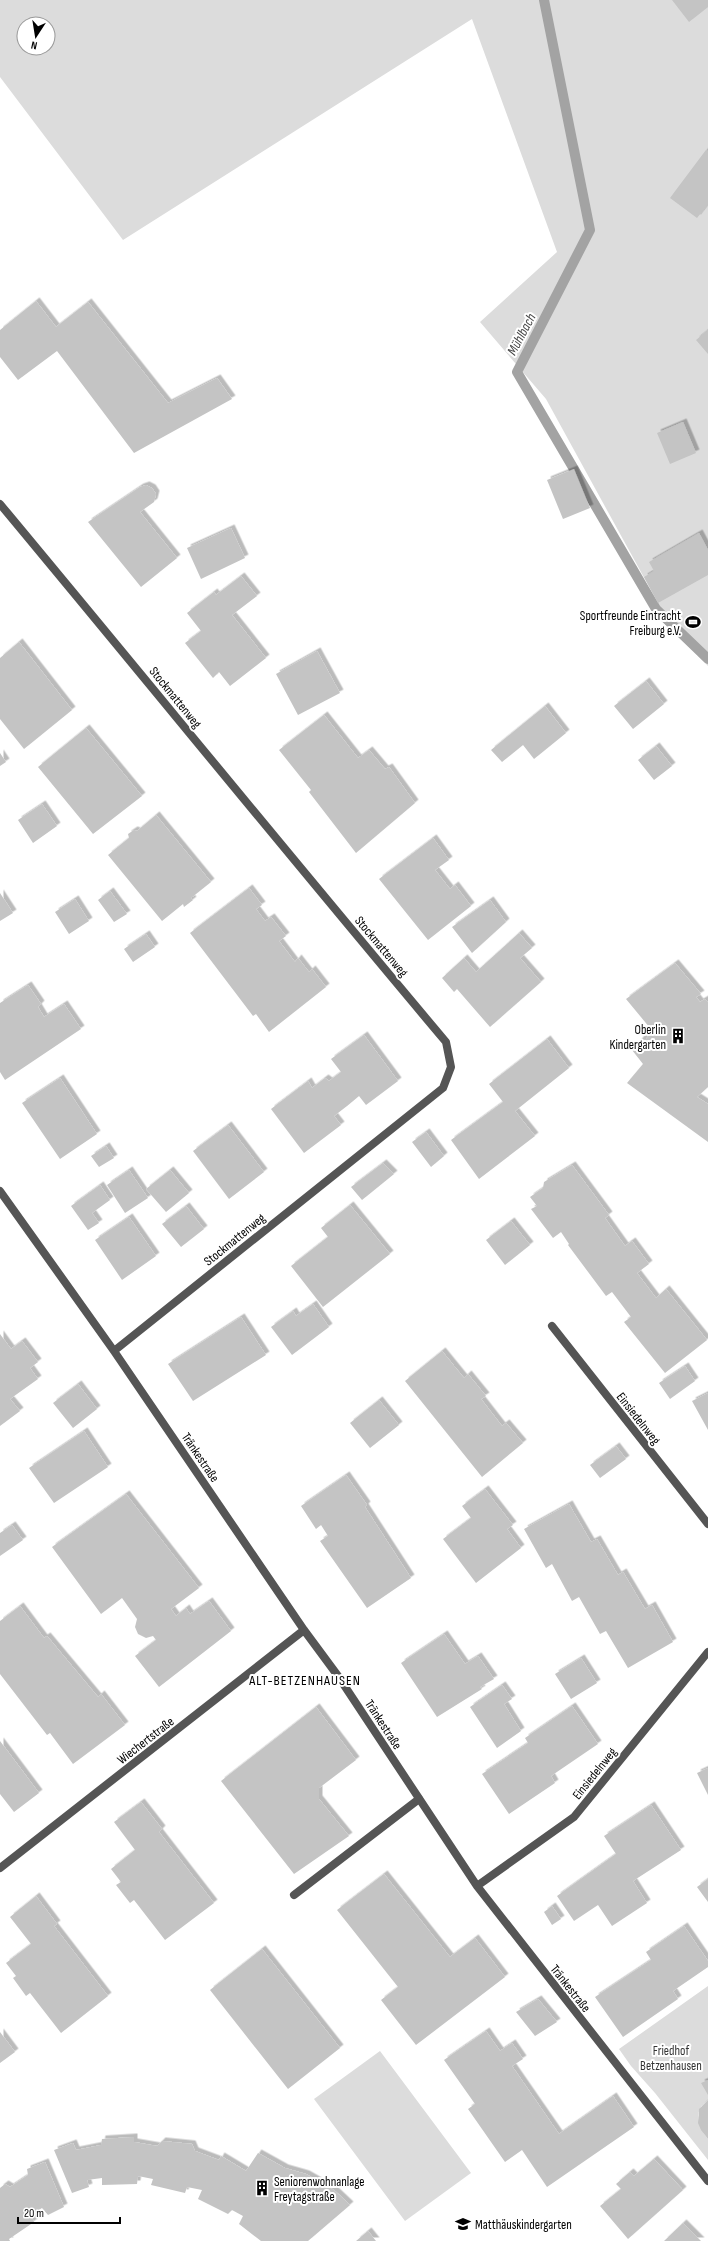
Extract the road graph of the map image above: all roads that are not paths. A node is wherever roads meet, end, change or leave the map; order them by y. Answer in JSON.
{"nodes":[{"id":1,"x":0,"y":504,"type":"edge"},
{"id":2,"x":0,"y":1191,"type":"edge"},
{"id":3,"x":552,"y":1326,"type":"dead end"},
{"id":4,"x":114,"y":1351,"type":"junction"},
{"id":5,"x":708,"y":1524,"type":"edge"},
{"id":6,"x":304,"y":1630,"type":"junction"},
{"id":7,"x":708,"y":1652,"type":"edge"},
{"id":8,"x":418,"y":1799,"type":"junction"},
{"id":9,"x":0,"y":1868,"type":"edge"},
{"id":10,"x":477,"y":1886,"type":"junction"},
{"id":11,"x":294,"y":1895,"type":"dead end"},
{"id":12,"x":708,"y":2181,"type":"edge"}],
"edges":[{"from":1,"to":4,"type":"street","name":"Stockmattenweg"},
{"from":2,"to":4,"type":"street","name":"Tränkestraße"},
{"from":3,"to":5,"type":"street","name":"Einsiedelnweg"},
{"from":4,"to":6,"type":"street","name":"Tränkestraße"},
{"from":6,"to":8,"type":"street","name":"Tränkestraße"},
{"from":6,"to":9,"type":"street","name":"Wiechertstraße"},
{"from":7,"to":10,"type":"street","name":"Einsiedelnweg"},
{"from":8,"to":10,"type":"street","name":"Tränkestraße"},
{"from":8,"to":11,"type":"street"},
{"from":10,"to":12,"type":"street","name":"Tränkestraße"}]}
